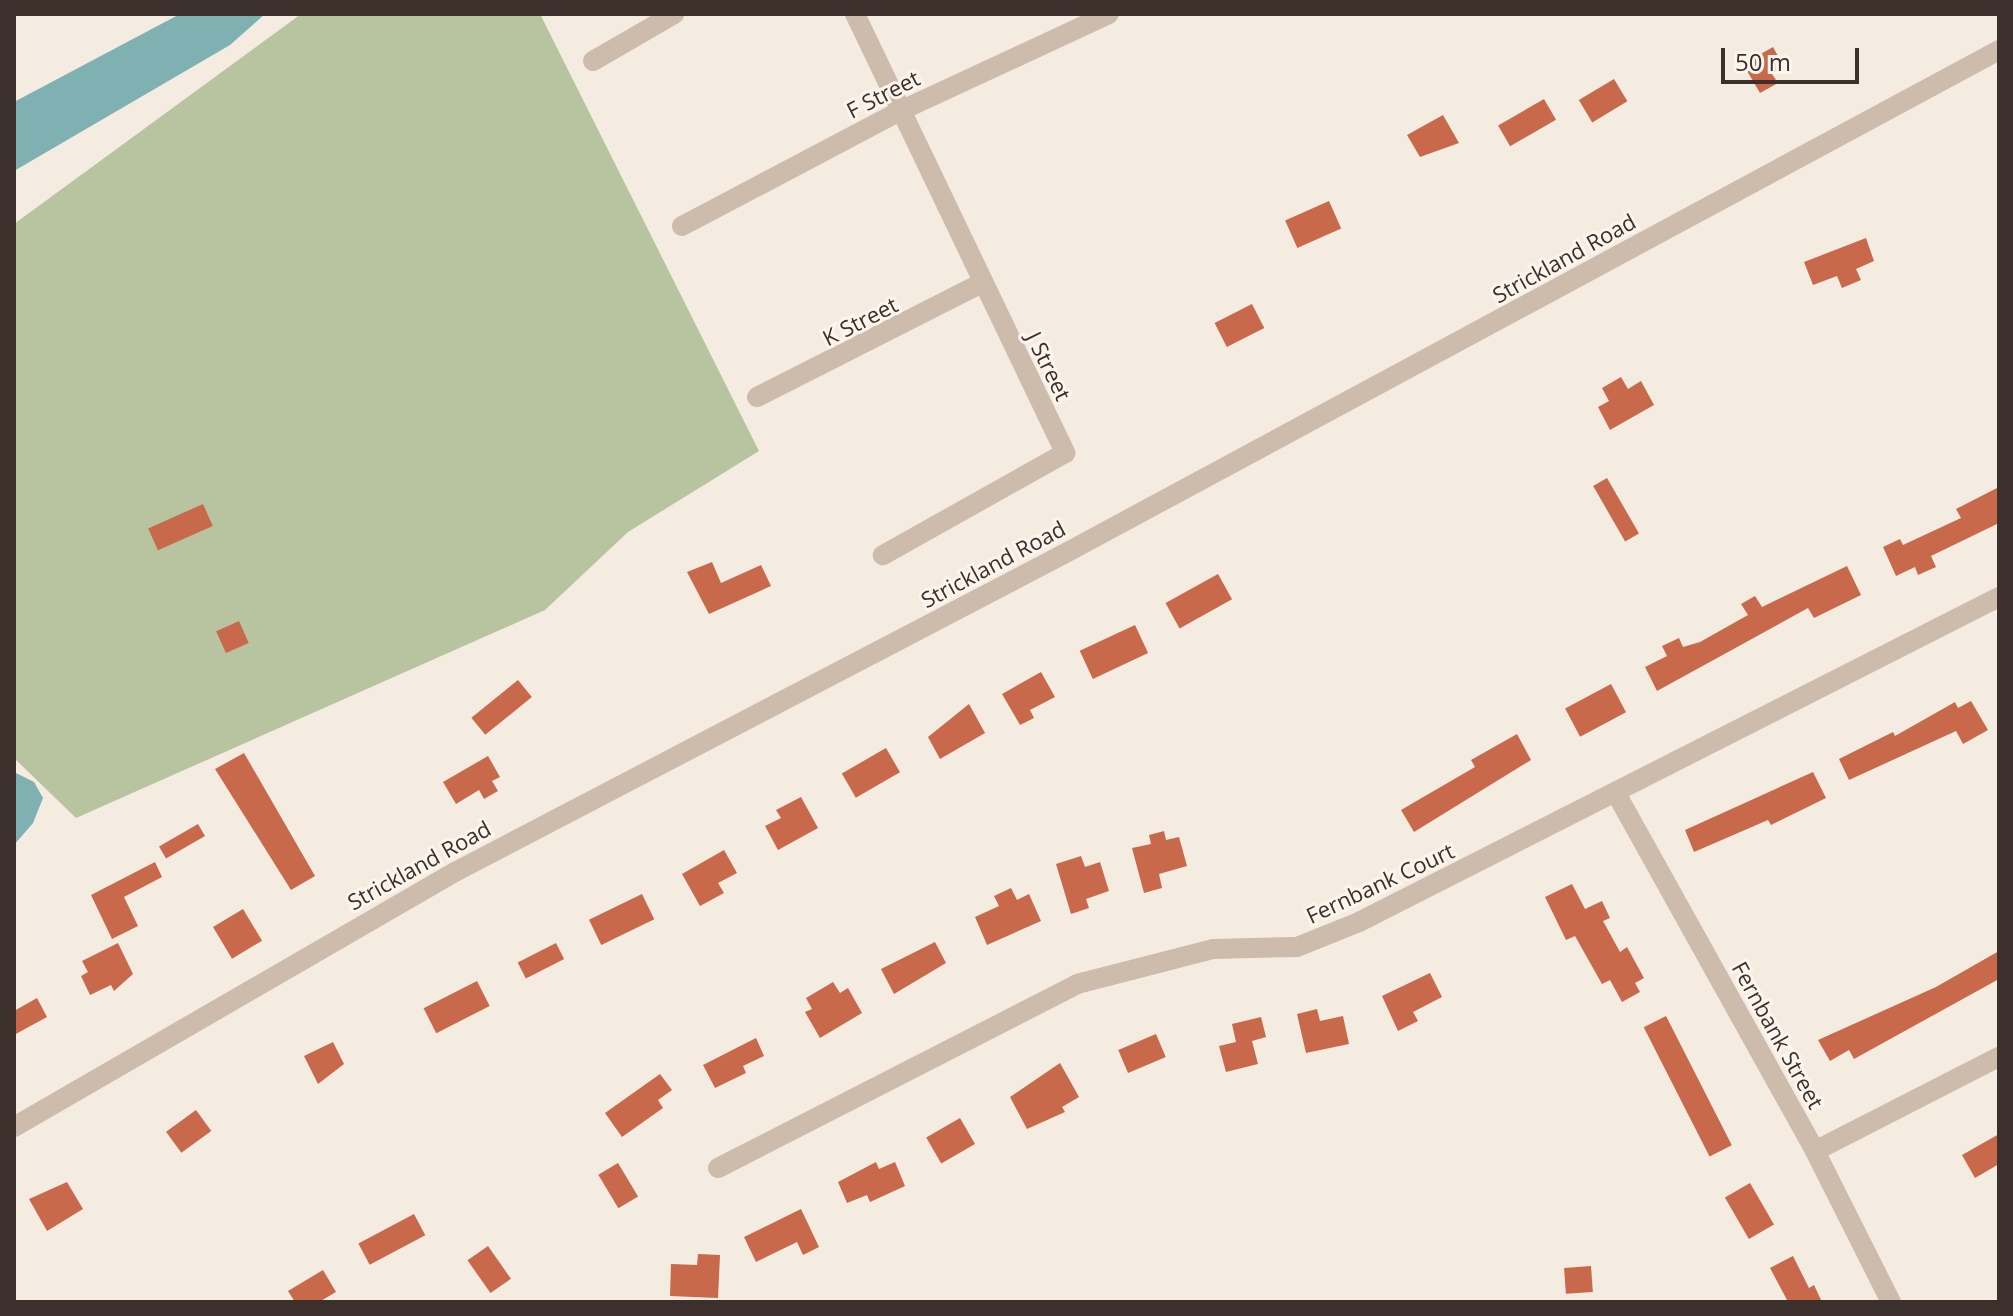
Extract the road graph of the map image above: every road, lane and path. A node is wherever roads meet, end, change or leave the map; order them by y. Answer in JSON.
{"nodes":[{"id":1,"x":674,"y":14,"type":"edge"},
{"id":2,"x":855,"y":14,"type":"edge"},
{"id":3,"x":1109,"y":14,"type":"edge"},
{"id":4,"x":1999,"y":50,"type":"edge"},
{"id":5,"x":593,"y":61,"type":"dead end"},
{"id":6,"x":900,"y":111,"type":"junction"},
{"id":7,"x":682,"y":226,"type":"dead end"},
{"id":8,"x":982,"y":283,"type":"junction"},
{"id":9,"x":757,"y":397,"type":"dead end"},
{"id":10,"x":883,"y":555,"type":"dead end"},
{"id":11,"x":1999,"y":597,"type":"edge"},
{"id":12,"x":1617,"y":795,"type":"junction"},
{"id":13,"x":1999,"y":1057,"type":"edge"},
{"id":14,"x":14,"y":1127,"type":"edge"},
{"id":15,"x":1815,"y":1151,"type":"junction"},
{"id":16,"x":718,"y":1168,"type":"dead end"},
{"id":17,"x":1891,"y":1302,"type":"edge"}],
"edges":[{"from":1,"to":5,"type":"street"},
{"from":2,"to":6,"type":"street","name":"J Street"},
{"from":3,"to":6,"type":"street","name":"F Street"},
{"from":4,"to":14,"type":"street","name":"Strickland Road"},
{"from":6,"to":7,"type":"street","name":"F Street"},
{"from":6,"to":8,"type":"street","name":"J Street"},
{"from":8,"to":9,"type":"street","name":"K Street"},
{"from":8,"to":10,"type":"street","name":"J Street"},
{"from":11,"to":12,"type":"street","name":"Fernbank Court"},
{"from":12,"to":15,"type":"street","name":"Fernbank Street"},
{"from":12,"to":16,"type":"street","name":"Fernbank Court"},
{"from":13,"to":15,"type":"street"},
{"from":15,"to":17,"type":"street","name":"Fernbank Street"}]}
